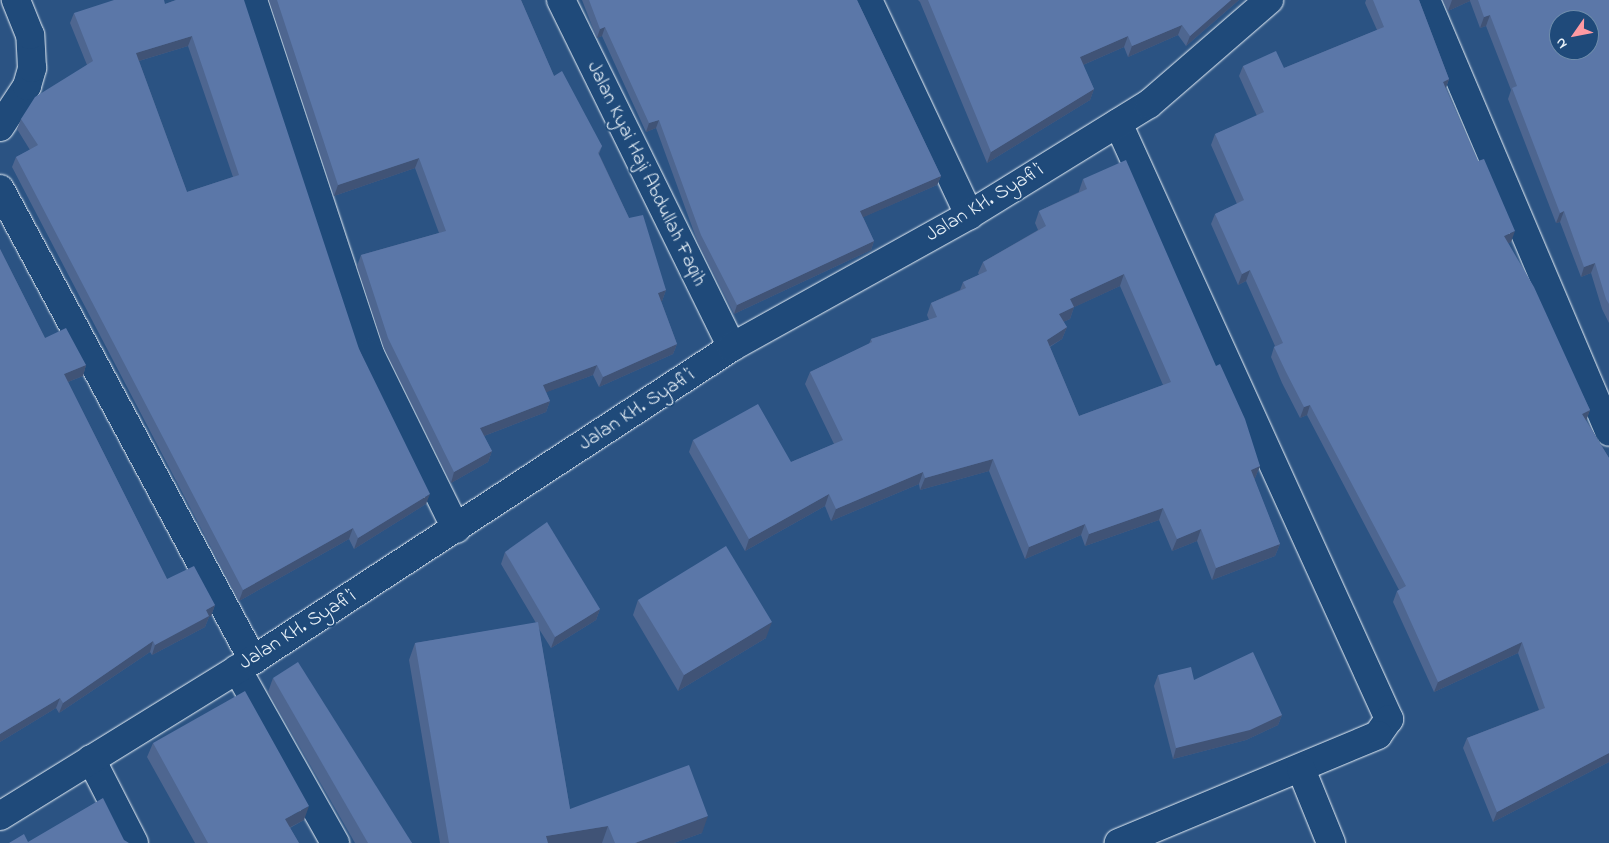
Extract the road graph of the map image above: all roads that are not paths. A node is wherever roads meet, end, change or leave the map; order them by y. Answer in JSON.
{"nodes":[{"id":1,"x":16,"y":0,"type":"edge"},
{"id":2,"x":253,"y":0,"type":"edge"},
{"id":3,"x":561,"y":0,"type":"edge"},
{"id":4,"x":868,"y":0,"type":"edge"},
{"id":5,"x":1270,"y":0,"type":"edge"},
{"id":6,"x":1426,"y":0,"type":"edge"},
{"id":7,"x":1118,"y":123,"type":"junction"},
{"id":8,"x":0,"y":127,"type":"edge"},
{"id":9,"x":0,"y":189,"type":"edge"},
{"id":10,"x":969,"y":215,"type":"junction"},
{"id":11,"x":732,"y":347,"type":"junction"},
{"id":12,"x":1609,"y":432,"type":"edge"},
{"id":13,"x":456,"y":529,"type":"junction"},
{"id":14,"x":245,"y":664,"type":"junction"},
{"id":15,"x":90,"y":759,"type":"junction"},
{"id":16,"x":1301,"y":770,"type":"junction"},
{"id":17,"x":0,"y":816,"type":"edge"},
{"id":18,"x":134,"y":843,"type":"edge"},
{"id":19,"x":335,"y":843,"type":"edge"},
{"id":20,"x":1119,"y":843,"type":"edge"},
{"id":21,"x":1331,"y":843,"type":"edge"}],
"edges":[{"from":1,"to":8,"type":"street"},
{"from":2,"to":13,"type":"street"},
{"from":3,"to":11,"type":"street","name":"Jalan Kyai Haji Abdullah Faqih"},
{"from":4,"to":10,"type":"street"},
{"from":5,"to":7,"type":"street","name":"Jalan KH. Syafi'i"},
{"from":6,"to":12,"type":"street"},
{"from":7,"to":10,"type":"street","name":"Jalan KH. Syafi'i"},
{"from":7,"to":16,"type":"street"},
{"from":9,"to":14,"type":"street"},
{"from":10,"to":11,"type":"street","name":"Jalan KH. Syafi'i"},
{"from":11,"to":13,"type":"street","name":"Jalan KH. Syafi'i"},
{"from":13,"to":14,"type":"street","name":"Jalan KH. Syafi'i"},
{"from":14,"to":15,"type":"street","name":"Jalan KH. Syafi'i"},
{"from":14,"to":19,"type":"street"},
{"from":15,"to":17,"type":"street","name":"Jalan KH. Syafi'i"},
{"from":15,"to":18,"type":"street"},
{"from":16,"to":20,"type":"street"},
{"from":16,"to":21,"type":"street"}]}
